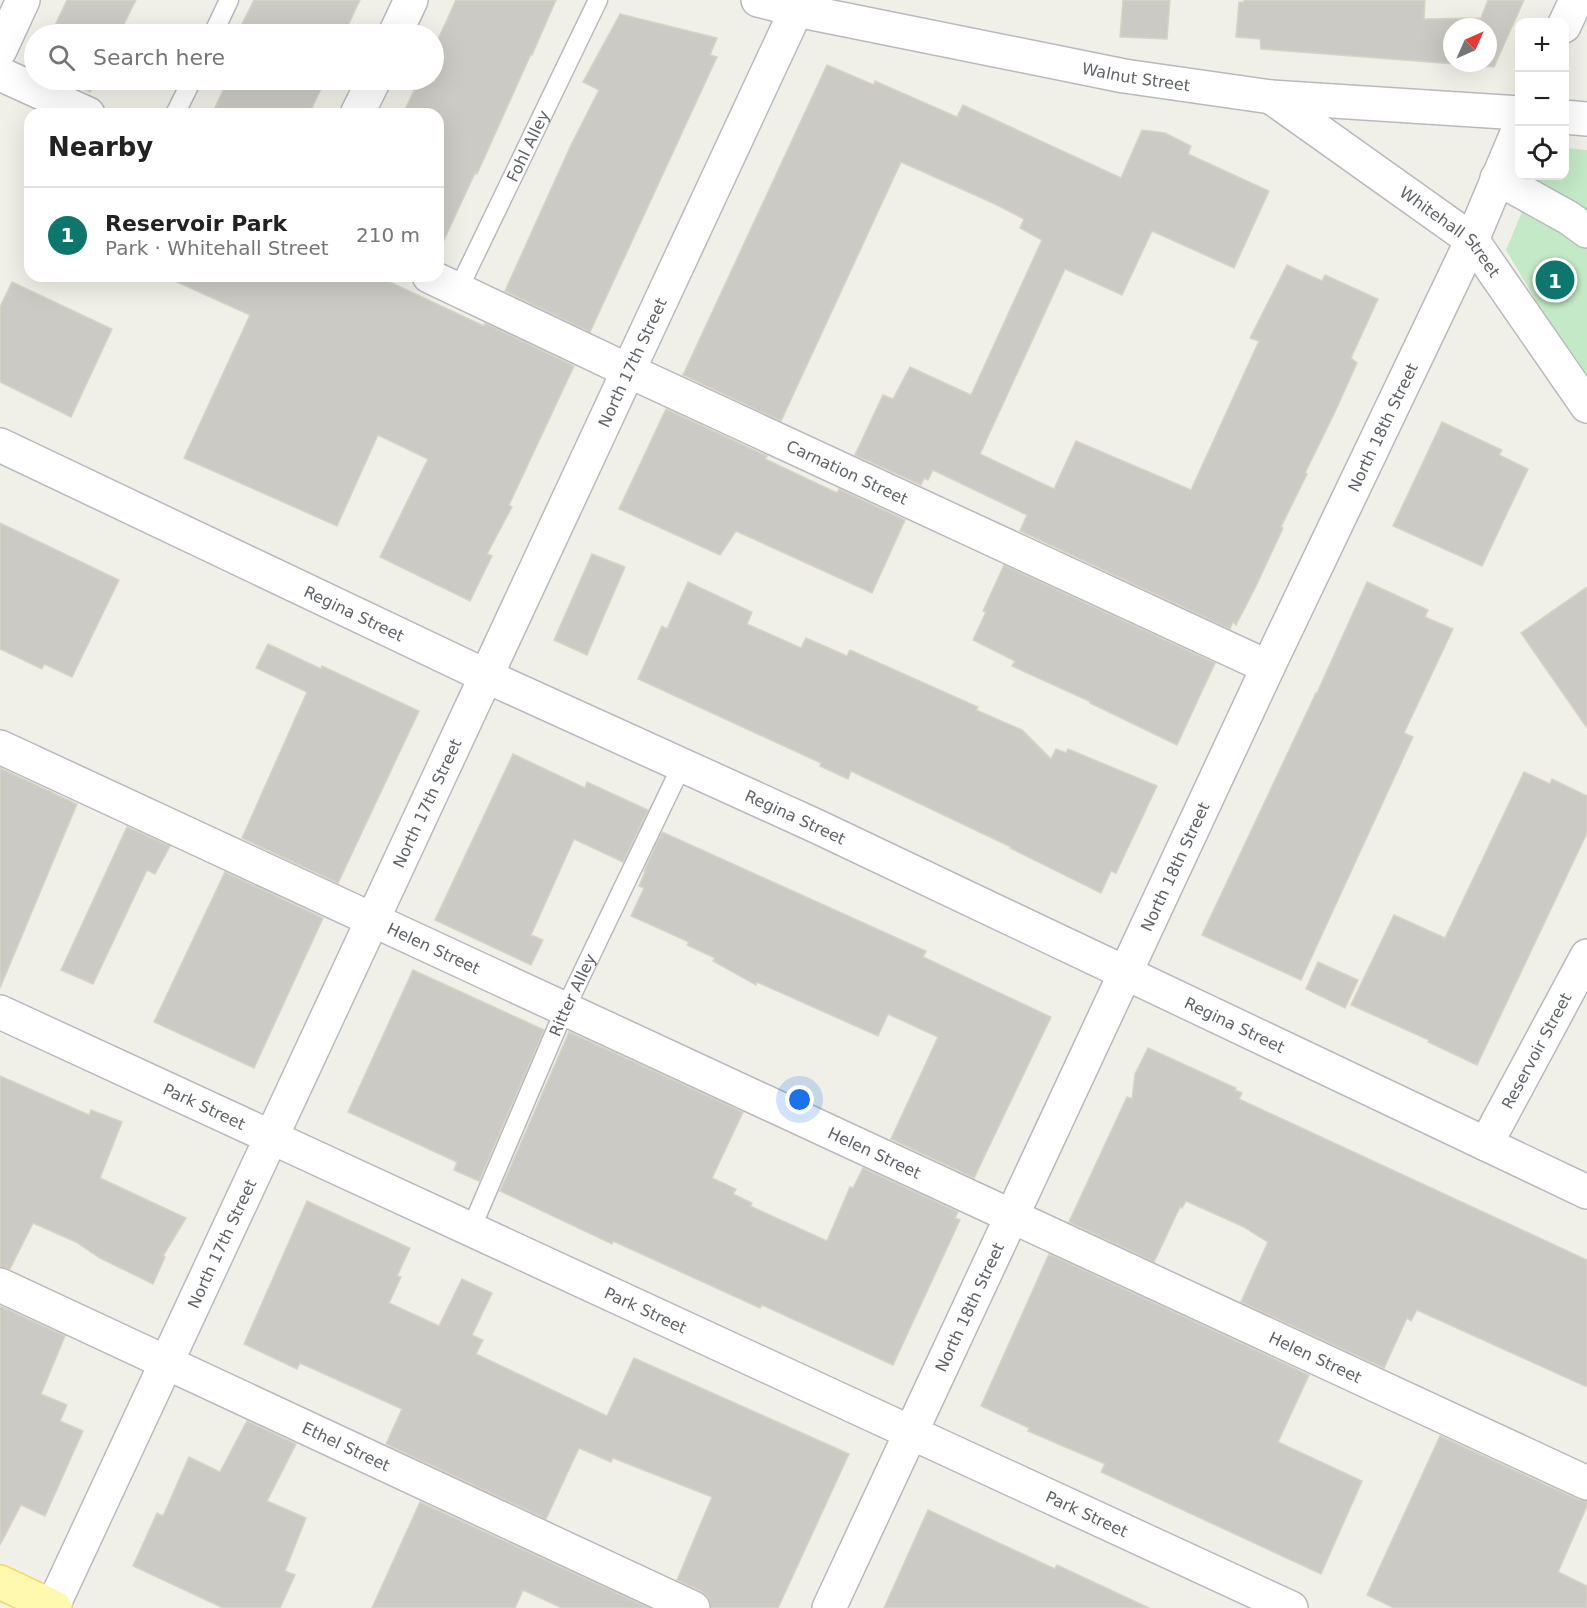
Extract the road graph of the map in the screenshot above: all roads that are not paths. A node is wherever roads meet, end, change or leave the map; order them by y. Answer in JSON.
{"nodes":[{"id":1,"x":23,"y":0,"type":"edge"},
{"id":2,"x":229,"y":0,"type":"edge"},
{"id":3,"x":411,"y":0,"type":"edge"},
{"id":4,"x":598,"y":0,"type":"edge"},
{"id":5,"x":758,"y":0,"type":"edge"},
{"id":6,"x":1576,"y":0,"type":"edge"},
{"id":7,"x":799,"y":5,"type":"edge"},
{"id":8,"x":1568,"y":18,"type":"edge"},
{"id":9,"x":218,"y":24,"type":"edge"},
{"id":10,"x":399,"y":24,"type":"edge"},
{"id":11,"x":0,"y":49,"type":"edge"},
{"id":12,"x":0,"y":74,"type":"edge"},
{"id":13,"x":24,"y":85,"type":"edge"},
{"id":14,"x":35,"y":90,"type":"edge"},
{"id":15,"x":187,"y":90,"type":"edge"},
{"id":16,"x":369,"y":90,"type":"edge"},
{"id":17,"x":1271,"y":97,"type":"junction"},
{"id":18,"x":75,"y":108,"type":"edge"},
{"id":19,"x":178,"y":108,"type":"edge"},
{"id":20,"x":360,"y":108,"type":"edge"},
{"id":21,"x":1515,"y":113,"type":"edge"},
{"id":22,"x":1569,"y":117,"type":"edge"},
{"id":23,"x":1587,"y":119,"type":"edge"},
{"id":24,"x":1515,"y":137,"type":"edge"},
{"id":25,"x":1497,"y":178,"type":"junction"},
{"id":26,"x":1587,"y":231,"type":"edge"},
{"id":27,"x":1472,"y":240,"type":"junction"},
{"id":28,"x":441,"y":282,"type":"edge"},
{"id":29,"x":458,"y":290,"type":"junction"},
{"id":30,"x":629,"y":371,"type":"junction"},
{"id":31,"x":1587,"y":406,"type":"edge"},
{"id":32,"x":0,"y":445,"type":"edge"},
{"id":33,"x":1268,"y":667,"type":"junction"},
{"id":34,"x":486,"y":676,"type":"junction"},
{"id":35,"x":0,"y":747,"type":"edge"},
{"id":36,"x":682,"y":765,"type":"junction"},
{"id":37,"x":373,"y":920,"type":"junction"},
{"id":38,"x":1587,"y":956,"type":"edge"},
{"id":39,"x":1124,"y":974,"type":"junction"},
{"id":40,"x":565,"y":1009,"type":"junction"},
{"id":41,"x":0,"y":1012,"type":"edge"},
{"id":42,"x":272,"y":1137,"type":"junction"},
{"id":43,"x":1486,"y":1144,"type":"junction"},
{"id":44,"x":1587,"y":1192,"type":"edge"},
{"id":45,"x":1012,"y":1216,"type":"junction"},
{"id":46,"x":471,"y":1229,"type":"junction"},
{"id":47,"x":0,"y":1285,"type":"edge"},
{"id":48,"x":167,"y":1363,"type":"junction"},
{"id":49,"x":910,"y":1432,"type":"junction"},
{"id":50,"x":1587,"y":1483,"type":"edge"},
{"id":51,"x":0,"y":1582,"type":"edge"},
{"id":52,"x":54,"y":1608,"type":"edge"},
{"id":53,"x":693,"y":1608,"type":"edge"},
{"id":54,"x":829,"y":1608,"type":"edge"},
{"id":55,"x":1291,"y":1608,"type":"edge"}],
"edges":[{"from":1,"to":11,"type":"street"},
{"from":2,"to":9,"type":"lane"},
{"from":3,"to":10,"type":"street"},
{"from":4,"to":29,"type":"lane","name":"Fohl Alley"},
{"from":5,"to":7,"type":"street","name":"Walnut Street"},
{"from":6,"to":8,"type":"street"},
{"from":7,"to":17,"type":"street","name":"Walnut Street"},
{"from":7,"to":30,"type":"street","name":"North 17th Street"},
{"from":12,"to":13,"type":"street"},
{"from":14,"to":18,"type":"street"},
{"from":15,"to":19,"type":"lane"},
{"from":16,"to":20,"type":"street"},
{"from":17,"to":21,"type":"street","name":"Walnut Street"},
{"from":17,"to":27,"type":"street","name":"Whitehall Street"},
{"from":22,"to":23,"type":"street"},
{"from":24,"to":25,"type":"street","name":"North 18th Street"},
{"from":25,"to":26,"type":"street"},
{"from":25,"to":27,"type":"street","name":"North 18th Street"},
{"from":27,"to":31,"type":"street","name":"Whitehall Street"},
{"from":27,"to":33,"type":"street","name":"North 18th Street"},
{"from":28,"to":29,"type":"street","name":"Carnation Street"},
{"from":29,"to":30,"type":"street","name":"Carnation Street"},
{"from":30,"to":33,"type":"street","name":"Carnation Street"},
{"from":30,"to":34,"type":"street","name":"North 17th Street"},
{"from":32,"to":34,"type":"street","name":"Regina Street"},
{"from":33,"to":39,"type":"street","name":"North 18th Street"},
{"from":34,"to":36,"type":"street","name":"Regina Street"},
{"from":34,"to":37,"type":"street","name":"North 17th Street"},
{"from":35,"to":37,"type":"street","name":"Helen Street"},
{"from":36,"to":39,"type":"street","name":"Regina Street"},
{"from":36,"to":40,"type":"lane","name":"Ritter Alley"},
{"from":37,"to":40,"type":"street","name":"Helen Street"},
{"from":37,"to":42,"type":"street","name":"North 17th Street"},
{"from":38,"to":43,"type":"street","name":"Reservoir Street"},
{"from":39,"to":43,"type":"street","name":"Regina Street"},
{"from":39,"to":45,"type":"street","name":"North 18th Street"},
{"from":40,"to":45,"type":"street","name":"Helen Street"},
{"from":40,"to":46,"type":"lane","name":"Ritter Alley"},
{"from":41,"to":42,"type":"street","name":"Park Street"},
{"from":42,"to":46,"type":"street","name":"Park Street"},
{"from":42,"to":48,"type":"street","name":"North 17th Street"},
{"from":43,"to":44,"type":"street","name":"Regina Street"},
{"from":45,"to":49,"type":"street","name":"North 18th Street"},
{"from":45,"to":50,"type":"street","name":"Helen Street"},
{"from":46,"to":49,"type":"street","name":"Park Street"},
{"from":47,"to":48,"type":"street","name":"Ethel Street"},
{"from":48,"to":52,"type":"street","name":"North 17th Street"},
{"from":48,"to":53,"type":"street","name":"Ethel Street"},
{"from":49,"to":54,"type":"street","name":"North 18th Street"},
{"from":49,"to":55,"type":"street","name":"Park Street"},
{"from":51,"to":52,"type":"main road"}]}
